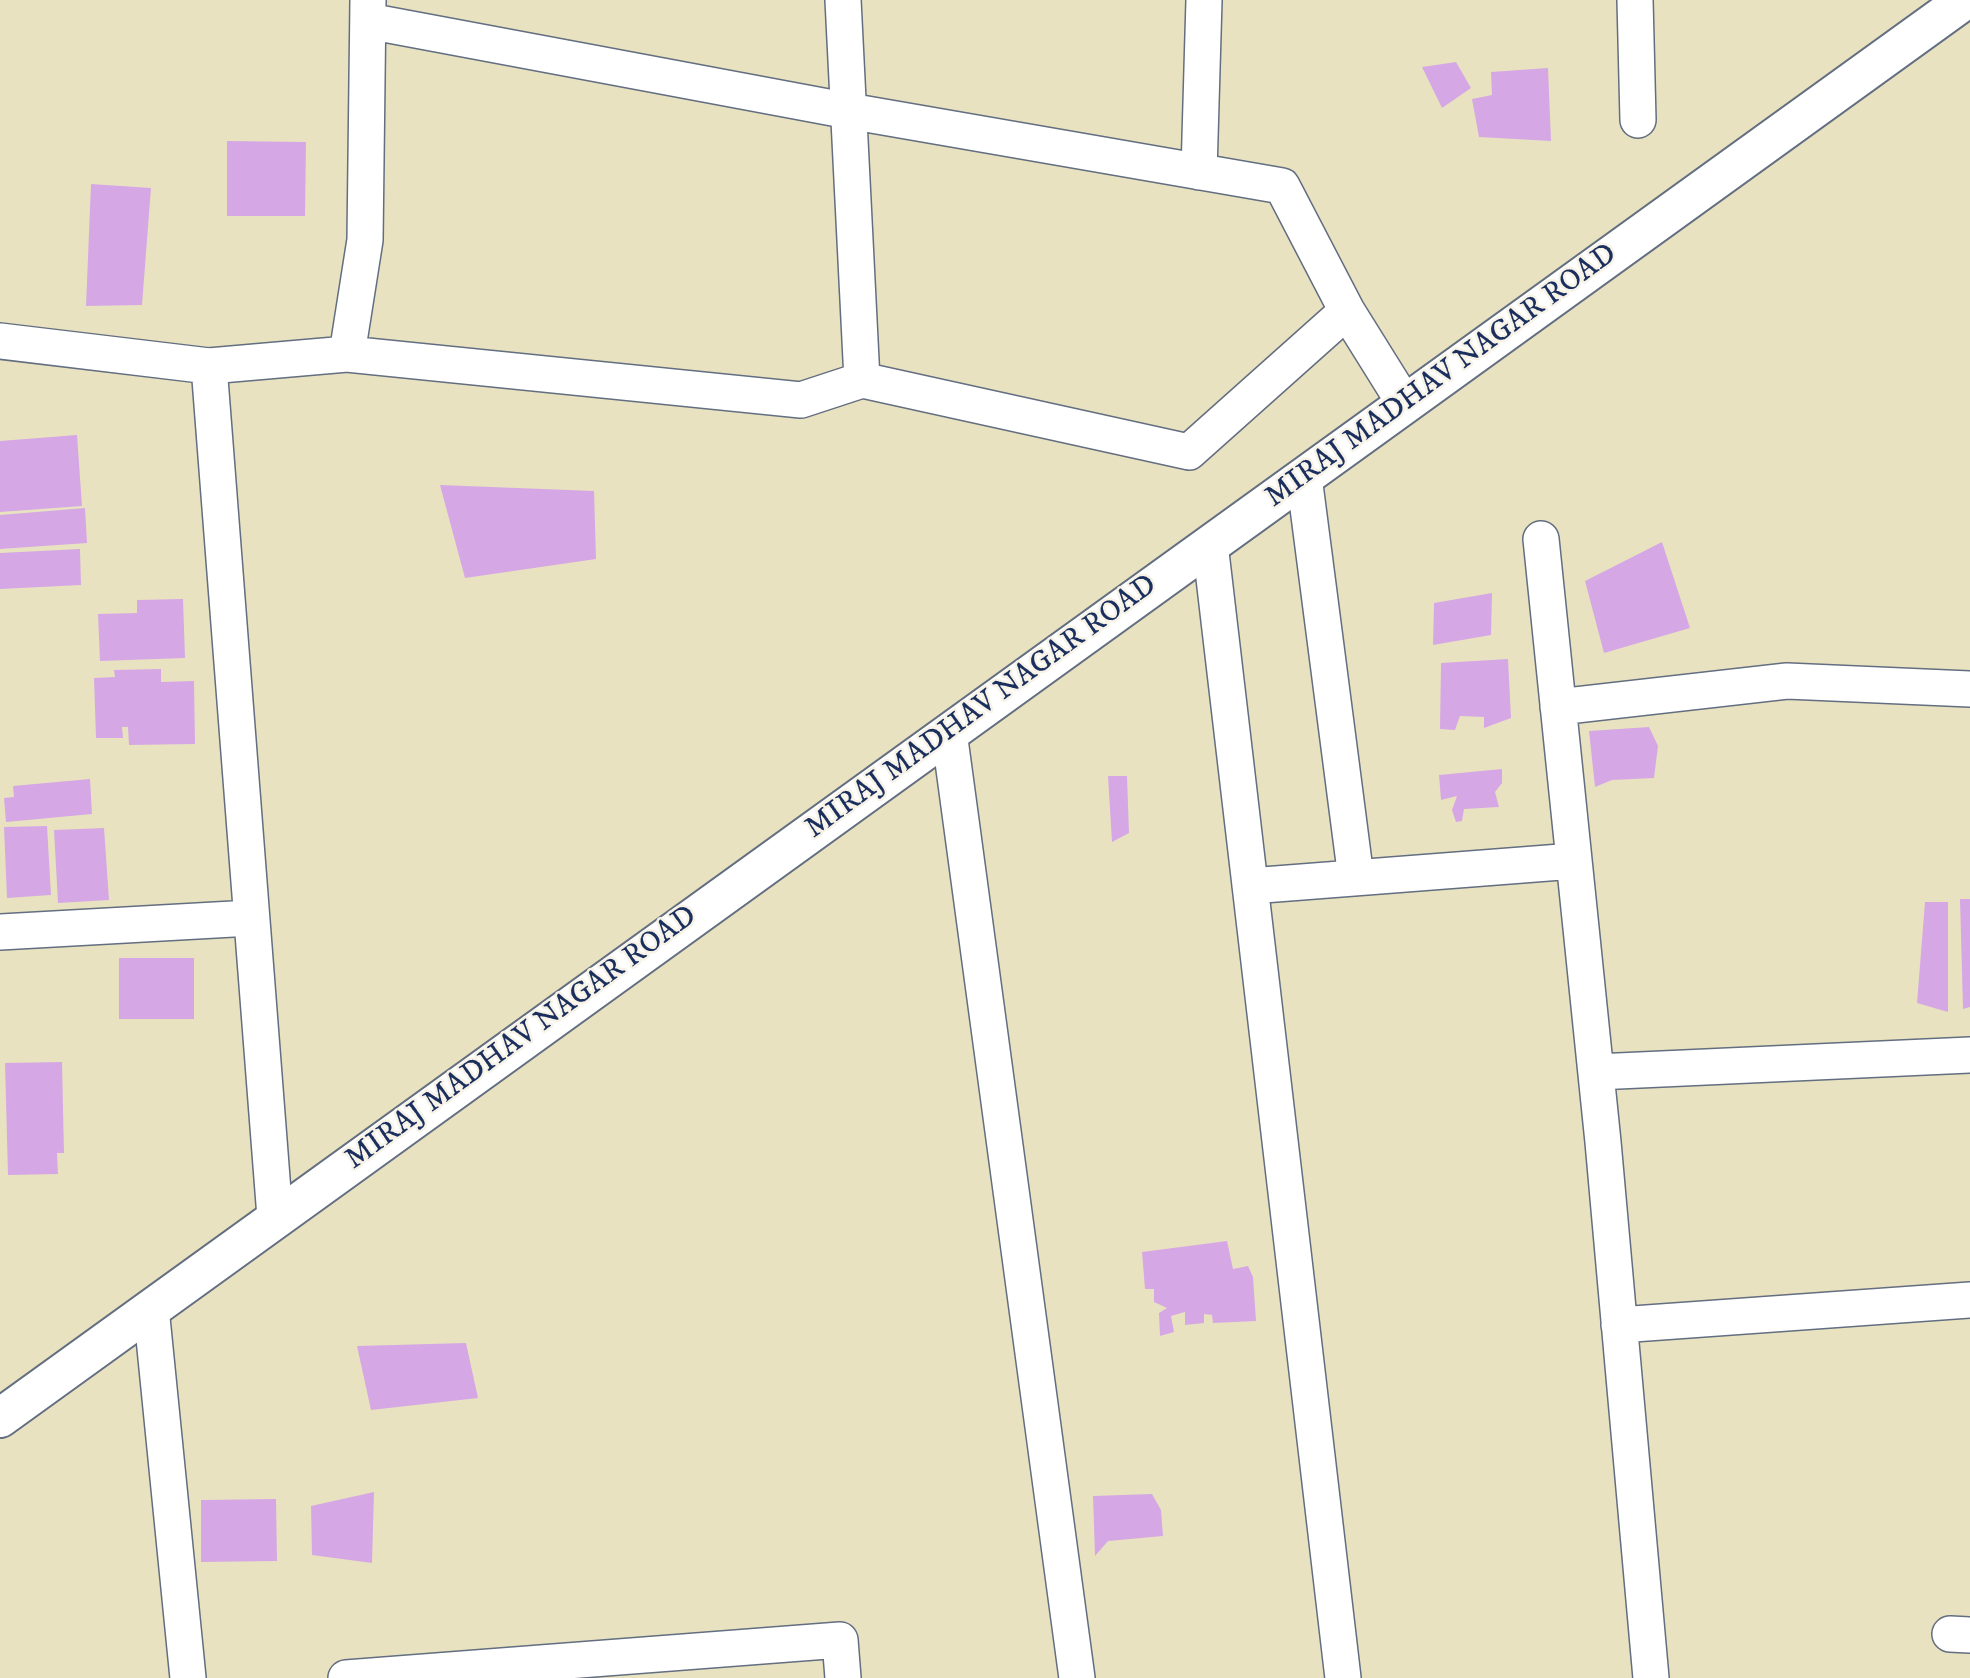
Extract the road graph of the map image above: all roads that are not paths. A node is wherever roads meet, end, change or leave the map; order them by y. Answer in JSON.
{"nodes":[{"id":1,"x":843,"y":0,"type":"edge"},
{"id":2,"x":1204,"y":0,"type":"edge"},
{"id":3,"x":1635,"y":0,"type":"edge"},
{"id":4,"x":1965,"y":0,"type":"edge"},
{"id":5,"x":368,"y":11,"type":"edge"},
{"id":6,"x":849,"y":111,"type":"junction"},
{"id":7,"x":1638,"y":120,"type":"dead end"},
{"id":8,"x":1199,"y":172,"type":"junction"},
{"id":9,"x":1348,"y":311,"type":"junction"},
{"id":10,"x":0,"y":341,"type":"edge"},
{"id":11,"x":348,"y":354,"type":"junction"},
{"id":12,"x":209,"y":366,"type":"junction"},
{"id":13,"x":862,"y":380,"type":"junction"},
{"id":14,"x":1405,"y":404,"type":"junction"},
{"id":15,"x":1304,"y":477,"type":"junction"},
{"id":16,"x":1541,"y":539,"type":"dead end"},
{"id":17,"x":1210,"y":544,"type":"junction"},
{"id":18,"x":1970,"y":689,"type":"edge"},
{"id":19,"x":1558,"y":707,"type":"junction"},
{"id":20,"x":949,"y":732,"type":"junction"},
{"id":21,"x":1574,"y":861,"type":"junction"},
{"id":22,"x":1356,"y":878,"type":"junction"},
{"id":23,"x":1250,"y":886,"type":"junction"},
{"id":24,"x":251,"y":918,"type":"junction"},
{"id":25,"x":0,"y":932,"type":"edge"},
{"id":26,"x":1970,"y":1055,"type":"edge"},
{"id":27,"x":1596,"y":1072,"type":"junction"},
{"id":28,"x":275,"y":1217,"type":"junction"},
{"id":29,"x":1970,"y":1300,"type":"edge"},
{"id":30,"x":151,"y":1308,"type":"junction"},
{"id":31,"x":1619,"y":1325,"type":"junction"},
{"id":32,"x":0,"y":1418,"type":"edge"},
{"id":33,"x":188,"y":1678,"type":"edge"},
{"id":34,"x":346,"y":1678,"type":"edge"},
{"id":35,"x":843,"y":1678,"type":"edge"},
{"id":36,"x":1077,"y":1678,"type":"edge"},
{"id":37,"x":1343,"y":1678,"type":"edge"},
{"id":38,"x":1651,"y":1678,"type":"edge"}],
"edges":[{"from":1,"to":6,"type":"street"},
{"from":2,"to":8,"type":"street"},
{"from":3,"to":7,"type":"street"},
{"from":4,"to":14,"type":"street","name":"MIRAJ MADHAV NAGAR ROAD"},
{"from":5,"to":6,"type":"street"},
{"from":5,"to":11,"type":"street"},
{"from":6,"to":8,"type":"street"},
{"from":6,"to":13,"type":"street"},
{"from":8,"to":9,"type":"street"},
{"from":9,"to":13,"type":"street"},
{"from":9,"to":14,"type":"street"},
{"from":10,"to":12,"type":"street"},
{"from":11,"to":12,"type":"street"},
{"from":11,"to":13,"type":"street"},
{"from":12,"to":24,"type":"street"},
{"from":14,"to":15,"type":"street","name":"MIRAJ MADHAV NAGAR ROAD"},
{"from":15,"to":17,"type":"street","name":"MIRAJ MADHAV NAGAR ROAD"},
{"from":15,"to":22,"type":"street"},
{"from":16,"to":19,"type":"street"},
{"from":17,"to":20,"type":"street","name":"MIRAJ MADHAV NAGAR ROAD"},
{"from":17,"to":23,"type":"street"},
{"from":18,"to":19,"type":"street"},
{"from":19,"to":21,"type":"street"},
{"from":20,"to":28,"type":"street","name":"MIRAJ MADHAV NAGAR ROAD"},
{"from":20,"to":36,"type":"street"},
{"from":21,"to":22,"type":"street"},
{"from":21,"to":27,"type":"street"},
{"from":22,"to":23,"type":"street"},
{"from":23,"to":37,"type":"street"},
{"from":24,"to":25,"type":"street"},
{"from":24,"to":28,"type":"street"},
{"from":26,"to":27,"type":"street"},
{"from":27,"to":31,"type":"street"},
{"from":28,"to":30,"type":"street","name":"MIRAJ MADHAV NAGAR ROAD"},
{"from":29,"to":31,"type":"street"},
{"from":30,"to":32,"type":"street","name":"MIRAJ MADHAV NAGAR ROAD"},
{"from":30,"to":33,"type":"street"},
{"from":31,"to":38,"type":"street"},
{"from":34,"to":35,"type":"street"}]}
